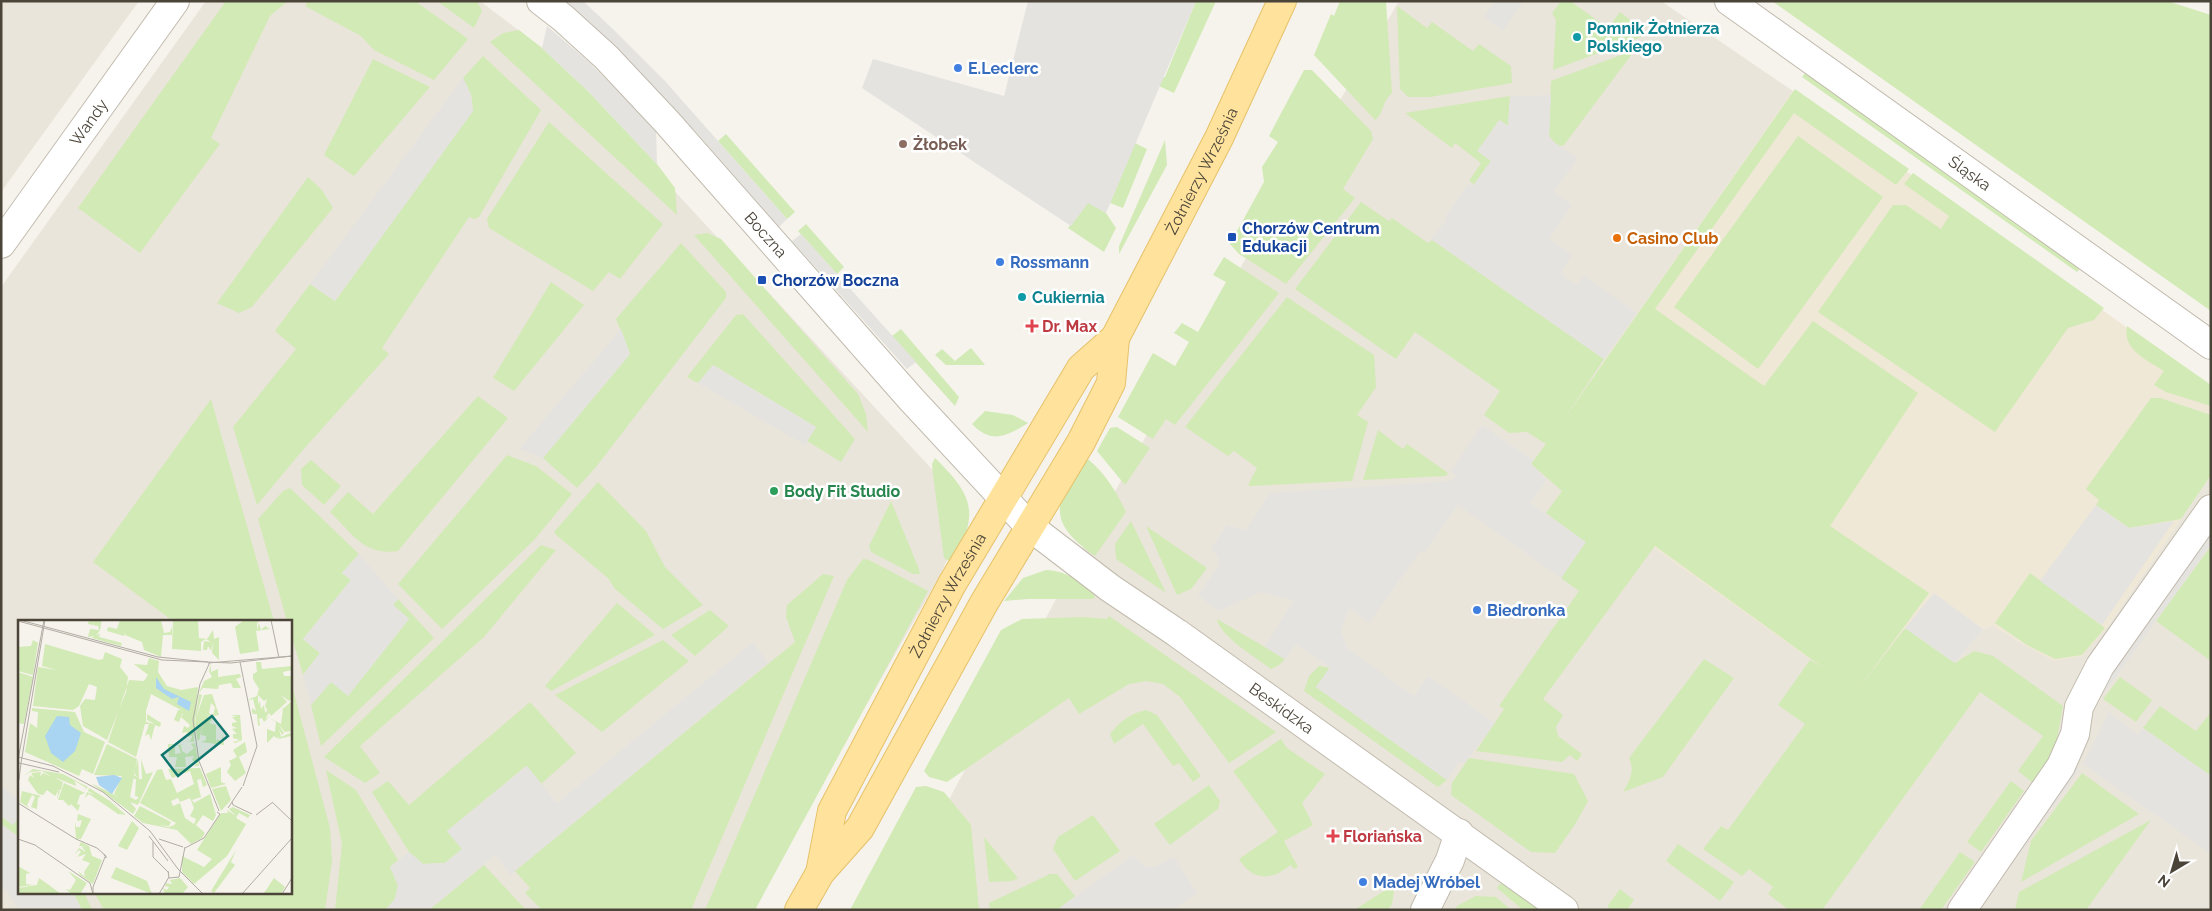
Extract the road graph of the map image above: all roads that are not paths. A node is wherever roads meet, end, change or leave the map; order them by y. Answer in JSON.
{"nodes":[{"id":1,"x":176,"y":1,"type":"edge"},
{"id":2,"x":541,"y":1,"type":"edge"},
{"id":3,"x":1282,"y":1,"type":"edge"},
{"id":4,"x":1729,"y":1,"type":"edge"},
{"id":5,"x":1,"y":244,"type":"edge"},
{"id":6,"x":1115,"y":338,"type":"junction"},
{"id":7,"x":2211,"y":345,"type":"edge"},
{"id":8,"x":1004,"y":500,"type":"junction"},
{"id":9,"x":2211,"y":509,"type":"edge"},
{"id":10,"x":1029,"y":526,"type":"junction"},
{"id":11,"x":1459,"y":833,"type":"junction"},
{"id":12,"x":820,"y":873,"type":"junction"},
{"id":13,"x":799,"y":910,"type":"edge"},
{"id":14,"x":1426,"y":910,"type":"edge"},
{"id":15,"x":1564,"y":910,"type":"edge"},
{"id":16,"x":1962,"y":910,"type":"edge"}],
"edges":[{"from":1,"to":5,"type":"street","name":"Wandy"},
{"from":2,"to":8,"type":"street","name":"Boczna"},
{"from":3,"to":6,"type":"main road","name":"Żołnierzy Września"},
{"from":4,"to":7,"type":"street","name":"Śląska"},
{"from":6,"to":8,"type":"main road","name":"Żołnierzy Września"},
{"from":6,"to":10,"type":"main road","name":"Żołnierzy Września"},
{"from":8,"to":10,"type":"street","name":"Beskidzka"},
{"from":8,"to":12,"type":"main road","name":"Żołnierzy Września"},
{"from":9,"to":16,"type":"street"},
{"from":10,"to":11,"type":"street","name":"Beskidzka"},
{"from":10,"to":12,"type":"main road","name":"Żołnierzy Września"},
{"from":11,"to":14,"type":"street"},
{"from":11,"to":15,"type":"street","name":"Beskidzka"},
{"from":12,"to":13,"type":"main road","name":"Żołnierzy Września"}]}
